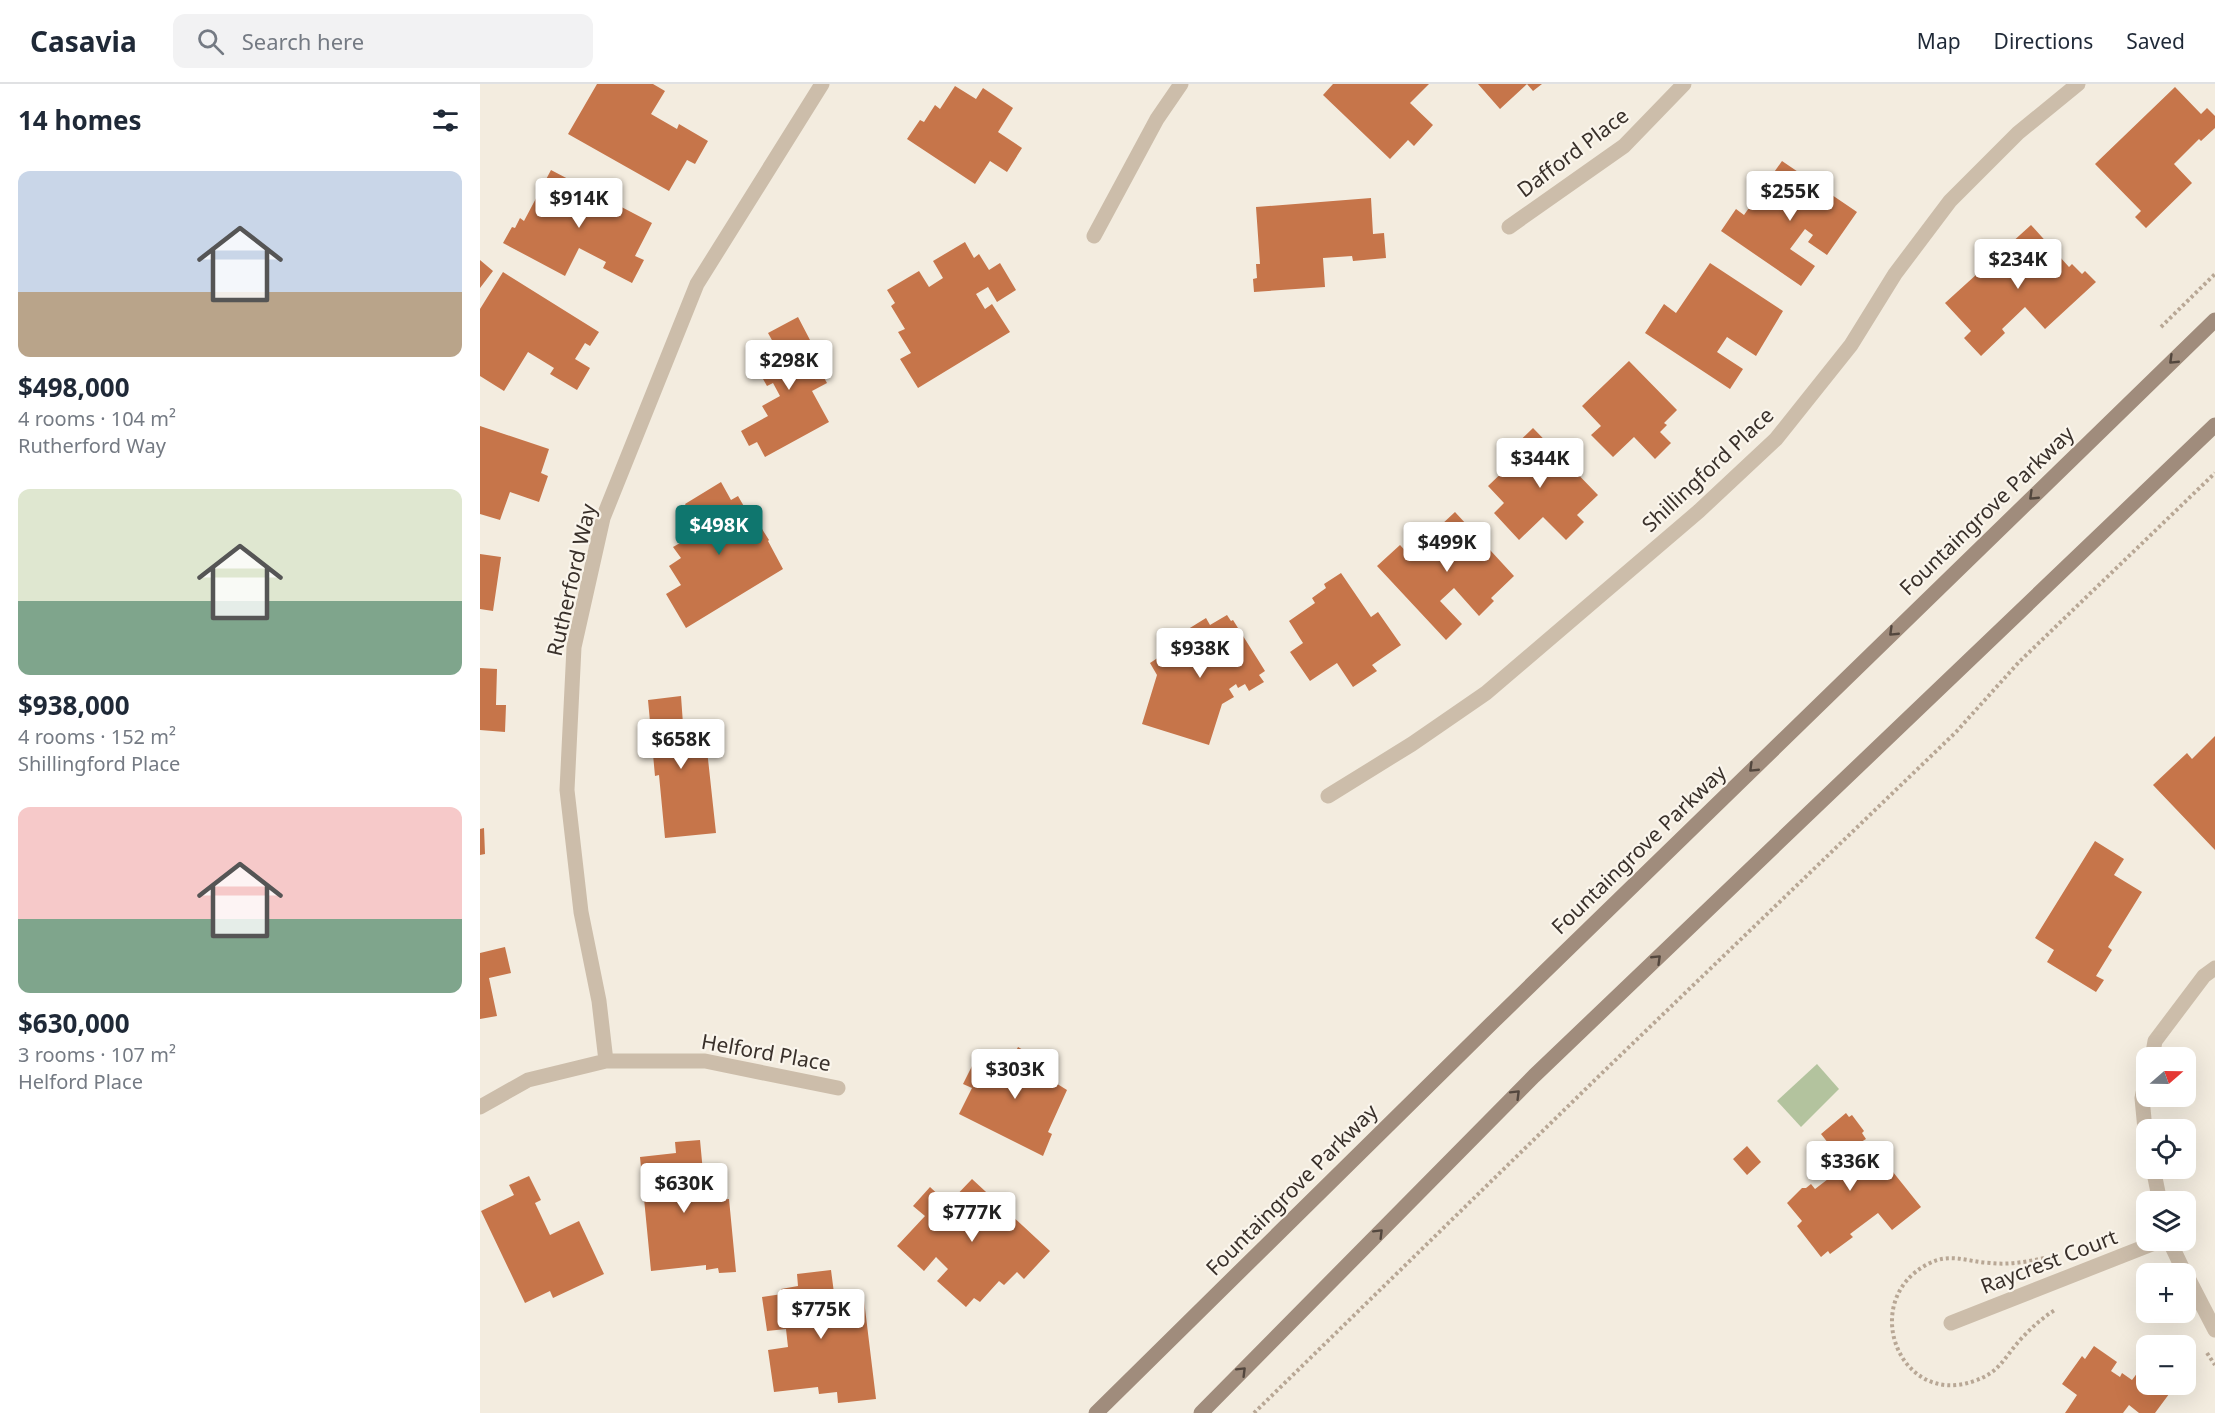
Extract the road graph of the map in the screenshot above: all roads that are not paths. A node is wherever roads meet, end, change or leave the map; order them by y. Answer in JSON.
{"nodes":[{"id":1,"x":822,"y":84,"type":"edge"},
{"id":2,"x":1181,"y":84,"type":"edge"},
{"id":3,"x":1684,"y":84,"type":"edge"},
{"id":4,"x":2078,"y":84,"type":"edge"},
{"id":5,"x":1509,"y":227,"type":"dead end"},
{"id":6,"x":1094,"y":236,"type":"dead end"},
{"id":7,"x":2215,"y":320,"type":"edge"},
{"id":8,"x":2215,"y":425,"type":"edge"},
{"id":9,"x":1328,"y":796,"type":"dead end"},
{"id":10,"x":2215,"y":968,"type":"edge"},
{"id":11,"x":2154,"y":1047,"type":"edge"},
{"id":12,"x":606,"y":1061,"type":"junction"},
{"id":13,"x":838,"y":1088,"type":"dead end"},
{"id":14,"x":480,"y":1107,"type":"edge"},
{"id":15,"x":2136,"y":1250,"type":"edge"},
{"id":16,"x":2196,"y":1295,"type":"edge"},
{"id":17,"x":1952,"y":1323,"type":"dead end"},
{"id":18,"x":2215,"y":1330,"type":"edge"},
{"id":19,"x":1096,"y":1413,"type":"edge"},
{"id":20,"x":1201,"y":1413,"type":"edge"}],
"edges":[{"from":1,"to":12,"type":"street","name":"Rutherford Way"},
{"from":2,"to":6,"type":"street"},
{"from":3,"to":5,"type":"street","name":"Dafford Place"},
{"from":4,"to":9,"type":"street","name":"Shillingford Place"},
{"from":7,"to":19,"type":"main road","name":"Fountaingrove Parkway","one_way":true},
{"from":20,"to":8,"type":"main road","one_way":true},
{"from":10,"to":11,"type":"street"},
{"from":12,"to":13,"type":"street","name":"Helford Place"},
{"from":12,"to":14,"type":"street","name":"Helford Place"},
{"from":15,"to":17,"type":"street","name":"Raycrest Court"},
{"from":16,"to":18,"type":"street"}]}
